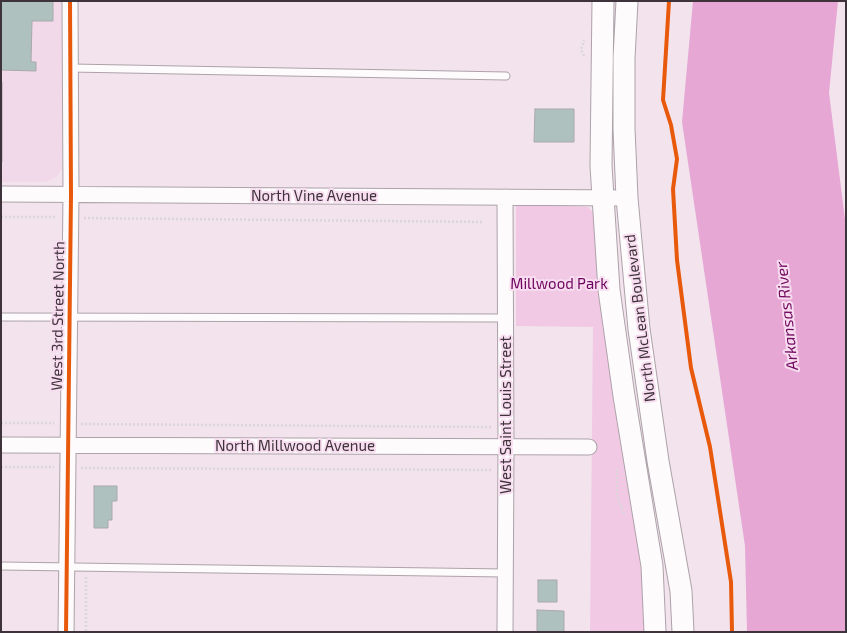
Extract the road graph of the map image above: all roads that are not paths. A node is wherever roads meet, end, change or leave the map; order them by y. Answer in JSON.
{"nodes":[{"id":1,"x":70,"y":1,"type":"edge"},
{"id":2,"x":604,"y":1,"type":"edge"},
{"id":3,"x":627,"y":1,"type":"edge"},
{"id":4,"x":71,"y":68,"type":"junction"},
{"id":5,"x":506,"y":76,"type":"dead end"},
{"id":6,"x":1,"y":194,"type":"edge"},
{"id":7,"x":71,"y":195,"type":"junction"},
{"id":8,"x":505,"y":197,"type":"junction"},
{"id":9,"x":602,"y":198,"type":"junction"},
{"id":10,"x":626,"y":198,"type":"junction"},
{"id":11,"x":1,"y":317,"type":"edge"},
{"id":12,"x":70,"y":318,"type":"junction"},
{"id":13,"x":505,"y":318,"type":"junction"},
{"id":14,"x":1,"y":445,"type":"edge"},
{"id":15,"x":68,"y":445,"type":"junction"},
{"id":16,"x":506,"y":447,"type":"junction"},
{"id":17,"x":589,"y":447,"type":"dead end"},
{"id":18,"x":1,"y":566,"type":"edge"},
{"id":19,"x":67,"y":566,"type":"junction"},
{"id":20,"x":505,"y":573,"type":"junction"},
{"id":21,"x":66,"y":632,"type":"edge"},
{"id":22,"x":505,"y":632,"type":"edge"},
{"id":23,"x":655,"y":632,"type":"edge"},
{"id":24,"x":683,"y":632,"type":"edge"}],
"edges":[{"from":1,"to":4,"type":"street","name":"West 3rd Street North"},
{"from":2,"to":9,"type":"main road","name":"North McLean Boulevard"},
{"from":3,"to":10,"type":"main road","name":"North McLean Boulevard"},
{"from":4,"to":5,"type":"lane"},
{"from":4,"to":7,"type":"street","name":"West 3rd Street North"},
{"from":6,"to":7,"type":"street","name":"North Vine Avenue"},
{"from":7,"to":8,"type":"street","name":"North Vine Avenue"},
{"from":7,"to":12,"type":"street","name":"West 3rd Street North"},
{"from":8,"to":9,"type":"street","name":"North Vine Avenue"},
{"from":8,"to":13,"type":"street","name":"West Saint Louis Street"},
{"from":9,"to":10,"type":"street","name":"North Vine Avenue"},
{"from":9,"to":23,"type":"main road","name":"North McLean Boulevard"},
{"from":10,"to":24,"type":"main road","name":"North McLean Boulevard"},
{"from":11,"to":12,"type":"lane"},
{"from":12,"to":13,"type":"lane"},
{"from":12,"to":15,"type":"street","name":"West 3rd Street North"},
{"from":13,"to":16,"type":"street","name":"West Saint Louis Street"},
{"from":14,"to":15,"type":"street","name":"North Millwood Avenue"},
{"from":15,"to":16,"type":"street","name":"North Millwood Avenue"},
{"from":15,"to":19,"type":"street","name":"West 3rd Street North"},
{"from":16,"to":17,"type":"street","name":"North Millwood Avenue"},
{"from":16,"to":20,"type":"street","name":"West Saint Louis Street"},
{"from":18,"to":19,"type":"lane"},
{"from":19,"to":20,"type":"lane"},
{"from":19,"to":21,"type":"street","name":"West 3rd Street North"},
{"from":20,"to":22,"type":"street","name":"West Saint Louis Street"}]}
